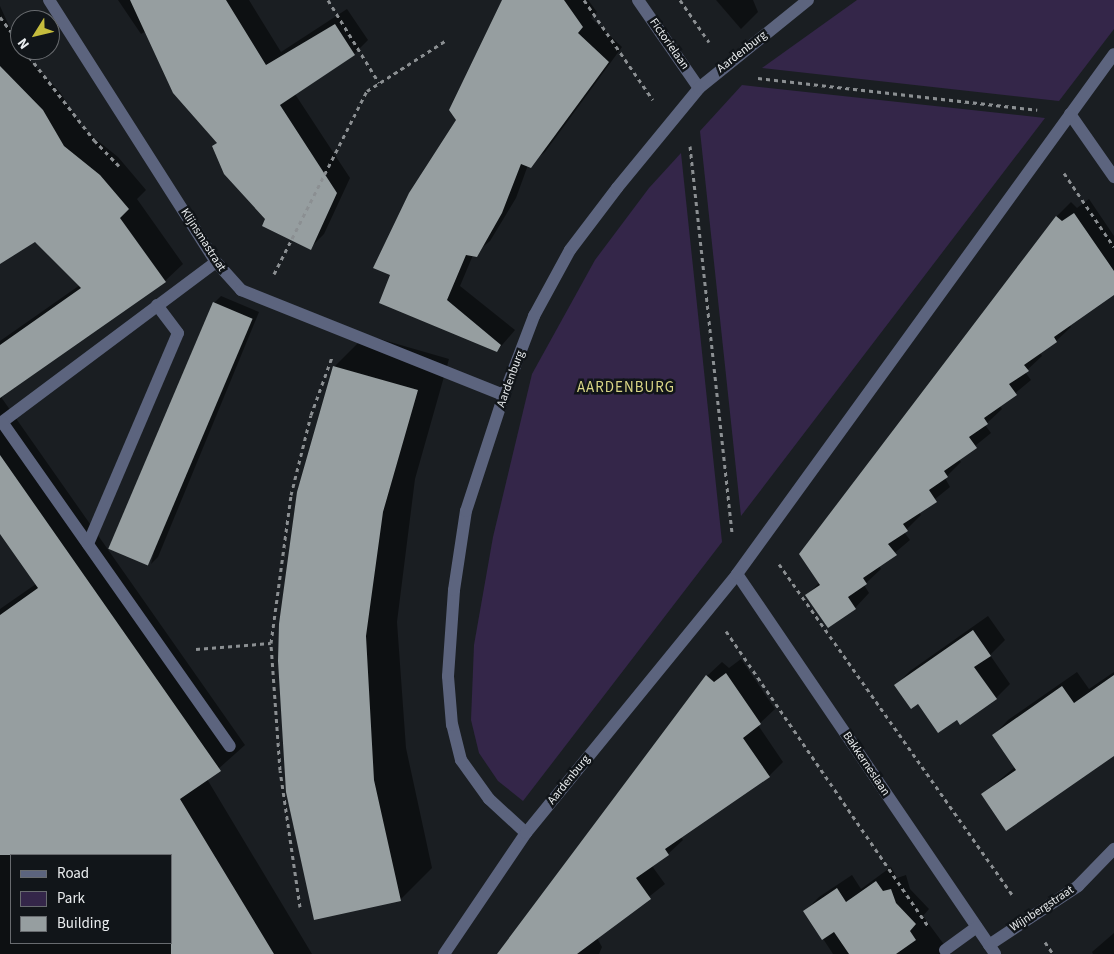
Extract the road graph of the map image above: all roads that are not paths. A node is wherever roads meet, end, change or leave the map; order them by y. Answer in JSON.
{"nodes":[{"id":1,"x":50,"y":0,"type":"edge"},
{"id":2,"x":638,"y":0,"type":"edge"},
{"id":3,"x":808,"y":0,"type":"edge"},
{"id":4,"x":1114,"y":54,"type":"edge"},
{"id":5,"x":699,"y":88,"type":"junction"},
{"id":6,"x":1070,"y":114,"type":"junction"},
{"id":7,"x":1114,"y":177,"type":"edge"},
{"id":8,"x":216,"y":262,"type":"junction"},
{"id":9,"x":157,"y":305,"type":"junction"},
{"id":10,"x":504,"y":394,"type":"junction"},
{"id":11,"x":88,"y":544,"type":"junction"},
{"id":12,"x":736,"y":574,"type":"junction"},
{"id":13,"x":230,"y":746,"type":"dead end"},
{"id":14,"x":526,"y":833,"type":"junction"},
{"id":15,"x":1114,"y":849,"type":"edge"},
{"id":16,"x":977,"y":927,"type":"junction"},
{"id":17,"x":945,"y":950,"type":"road end"},
{"id":18,"x":992,"y":950,"type":"edge"},
{"id":19,"x":444,"y":954,"type":"edge"}],
"edges":[{"from":1,"to":8,"type":"street","name":"Klijnsmastraat"},
{"from":2,"to":5,"type":"street","name":"Fictorielaan"},
{"from":3,"to":5,"type":"street","name":"Aardenburg"},
{"from":4,"to":6,"type":"street","name":"Aardenburg"},
{"from":5,"to":10,"type":"street","name":"Aardenburg"},
{"from":6,"to":7,"type":"street"},
{"from":6,"to":12,"type":"street","name":"Aardenburg"},
{"from":8,"to":9,"type":"street"},
{"from":8,"to":10,"type":"street","name":"Klijnsmastraat"},
{"from":9,"to":11,"type":"street"},
{"from":9,"to":11,"type":"street"},
{"from":10,"to":14,"type":"street","name":"Aardenburg"},
{"from":11,"to":13,"type":"street"},
{"from":12,"to":14,"type":"street","name":"Aardenburg"},
{"from":12,"to":16,"type":"street","name":"Bakkerneslaan"},
{"from":14,"to":19,"type":"street","name":"Aardenburg"},
{"from":15,"to":18,"type":"street","name":"Wijnbergstraat"},
{"from":16,"to":17,"type":"street"},
{"from":16,"to":18,"type":"street","name":"Bakkerneslaan"}]}
